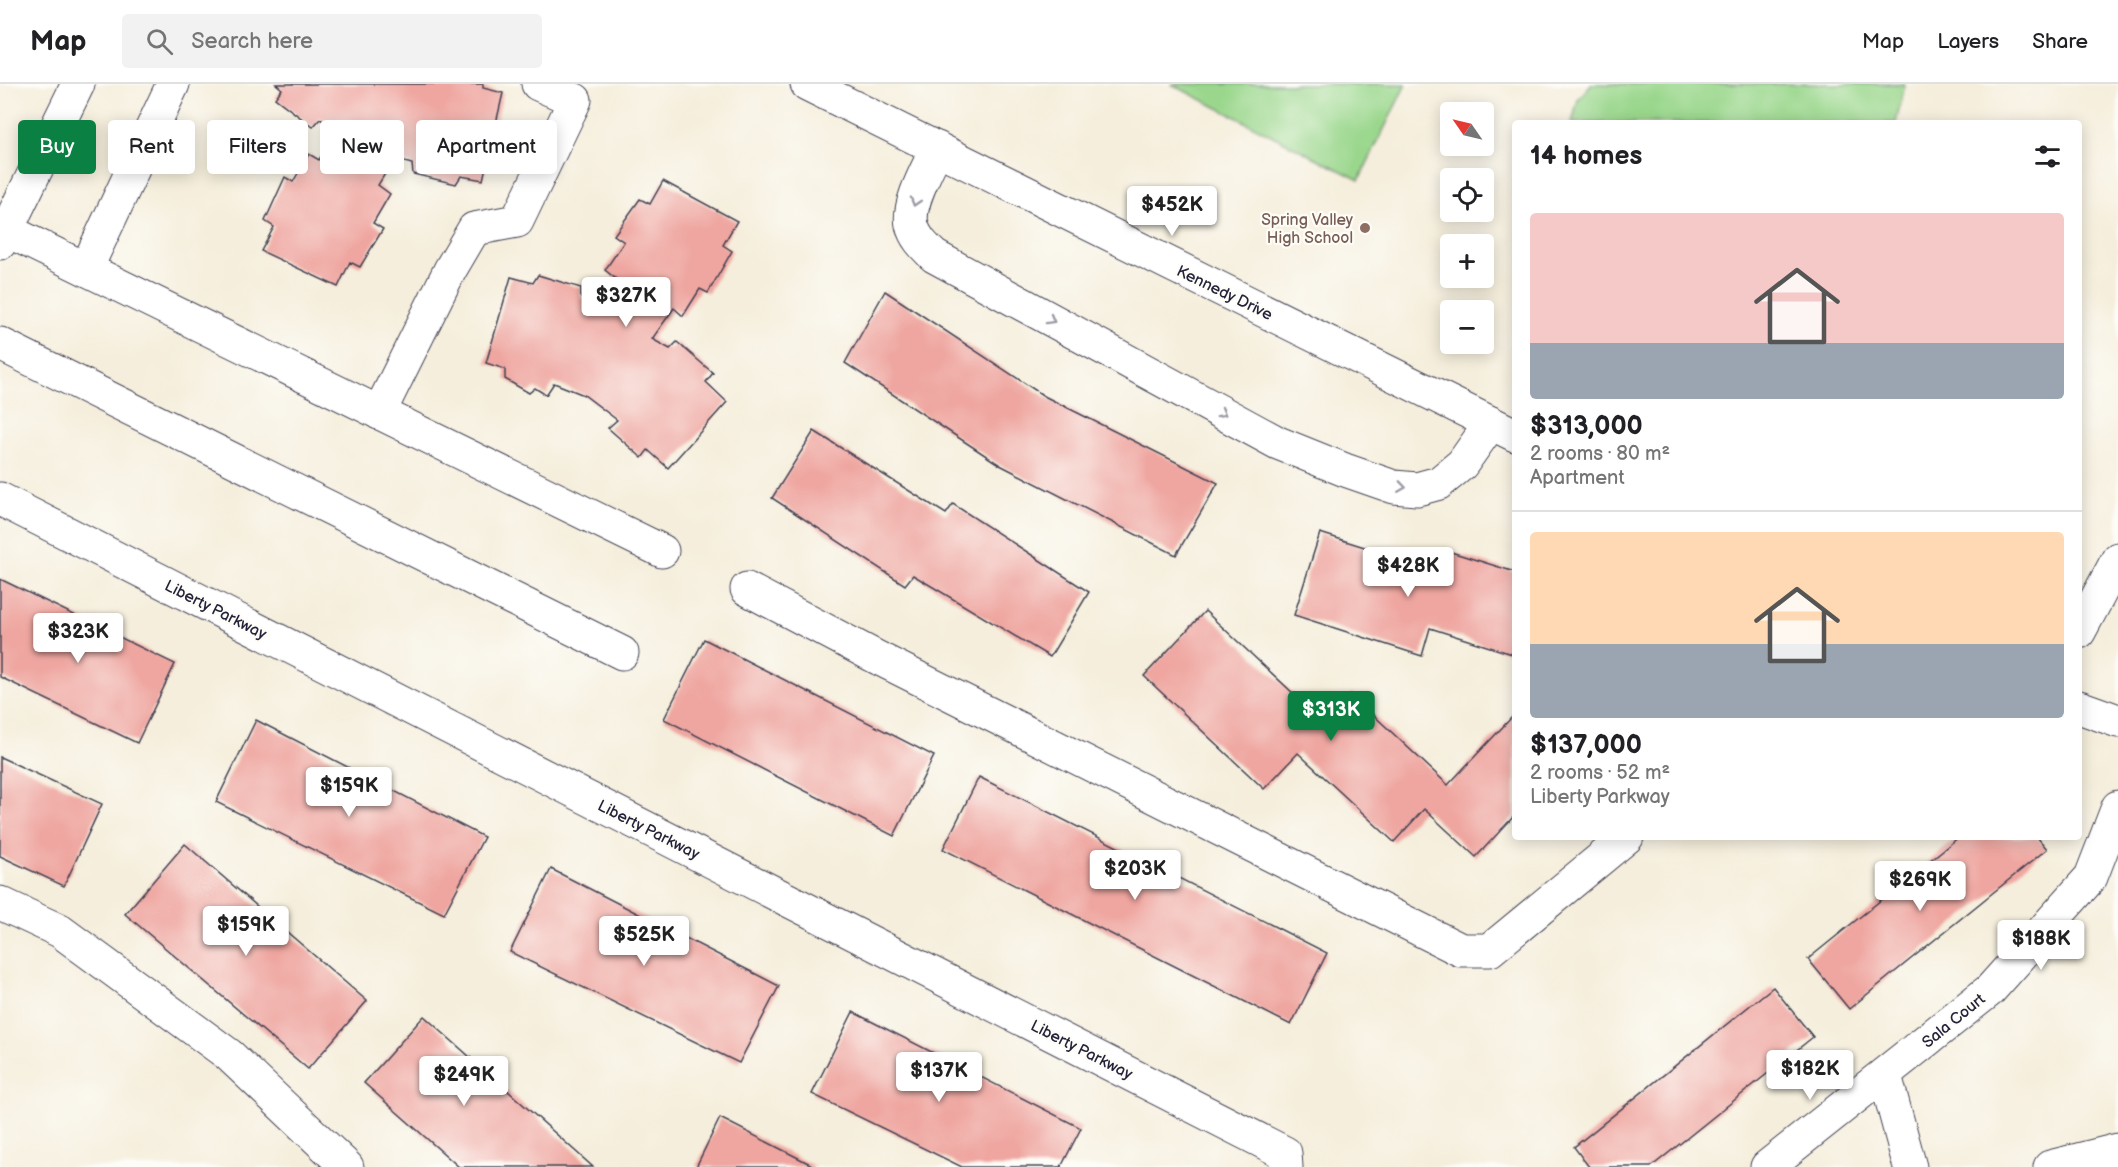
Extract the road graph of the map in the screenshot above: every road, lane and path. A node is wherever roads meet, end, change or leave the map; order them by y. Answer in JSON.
{"nodes":[{"id":1,"x":78,"y":84,"type":"edge"},
{"id":2,"x":173,"y":84,"type":"edge"},
{"id":3,"x":538,"y":84,"type":"edge"},
{"id":4,"x":807,"y":84,"type":"edge"},
{"id":5,"x":937,"y":148,"type":"junction"},
{"id":6,"x":3,"y":237,"type":"edge"},
{"id":7,"x":86,"y":269,"type":"junction"},
{"id":8,"x":0,"y":344,"type":"edge"},
{"id":9,"x":379,"y":413,"type":"junction"},
{"id":10,"x":1503,"y":429,"type":"edge"},
{"id":11,"x":0,"y":499,"type":"edge"},
{"id":12,"x":662,"y":551,"type":"dead end"},
{"id":13,"x":2118,"y":559,"type":"edge"},
{"id":14,"x":747,"y":589,"type":"dead end"},
{"id":15,"x":2082,"y":626,"type":"edge"},
{"id":16,"x":622,"y":653,"type":"dead end"},
{"id":17,"x":2082,"y":708,"type":"edge"},
{"id":18,"x":2118,"y":721,"type":"edge"},
{"id":19,"x":2118,"y":807,"type":"edge"},
{"id":20,"x":1623,"y":840,"type":"edge"},
{"id":21,"x":0,"y":903,"type":"edge"},
{"id":22,"x":1885,"y":1075,"type":"junction"},
{"id":23,"x":2118,"y":1150,"type":"edge"},
{"id":24,"x":347,"y":1167,"type":"edge"},
{"id":25,"x":1286,"y":1167,"type":"edge"},
{"id":26,"x":1767,"y":1167,"type":"edge"},
{"id":27,"x":1910,"y":1167,"type":"edge"},
{"id":28,"x":2050,"y":1167,"type":"edge"}],
"edges":[{"from":1,"to":6,"type":"street"},
{"from":2,"to":7,"type":"street"},
{"from":3,"to":9,"type":"street"},
{"from":4,"to":5,"type":"street","name":"Kennedy Drive"},
{"from":5,"to":10,"type":"street","name":"Kennedy Drive"},
{"from":5,"to":10,"type":"street","one_way":true},
{"from":6,"to":7,"type":"street"},
{"from":7,"to":9,"type":"street"},
{"from":8,"to":16,"type":"street"},
{"from":9,"to":12,"type":"street"},
{"from":11,"to":25,"type":"street","name":"Liberty Parkway"},
{"from":13,"to":15,"type":"street"},
{"from":14,"to":20,"type":"street"},
{"from":17,"to":18,"type":"street"},
{"from":19,"to":22,"type":"street","name":"Sala Court"},
{"from":21,"to":24,"type":"street"},
{"from":22,"to":26,"type":"street","name":"Sala Court"},
{"from":22,"to":27,"type":"street"},
{"from":23,"to":28,"type":"street"}]}
